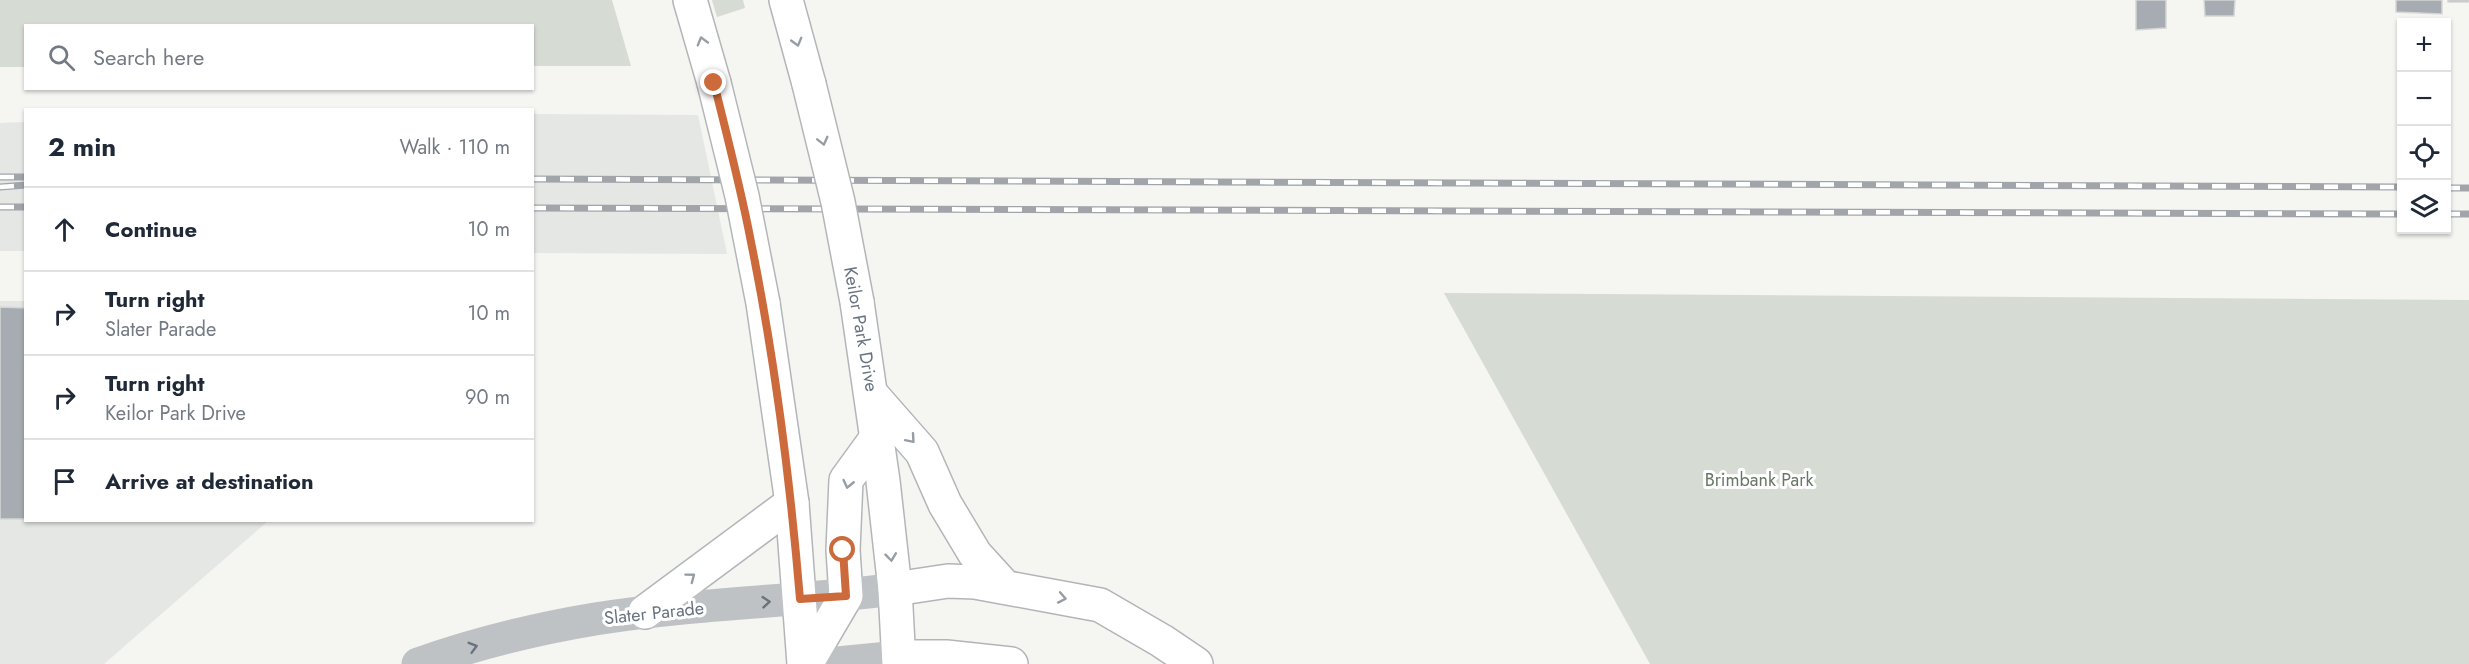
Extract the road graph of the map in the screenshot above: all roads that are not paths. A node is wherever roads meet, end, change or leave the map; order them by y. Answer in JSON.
{"nodes":[{"id":1,"x":690,"y":0,"type":"edge"},
{"id":2,"x":786,"y":0,"type":"edge"},
{"id":3,"x":872,"y":395,"type":"junction"},
{"id":4,"x":878,"y":435,"type":"junction"},
{"id":5,"x":792,"y":503,"type":"junction"},
{"id":6,"x":1005,"y":587,"type":"junction"},
{"id":7,"x":895,"y":589,"type":"junction"},
{"id":8,"x":846,"y":596,"type":"junction"},
{"id":9,"x":800,"y":599,"type":"junction"},
{"id":10,"x":645,"y":612,"type":"junction"},
{"id":11,"x":899,"y":661,"type":"edge"},
{"id":12,"x":418,"y":664,"type":"edge"},
{"id":13,"x":805,"y":664,"type":"edge"},
{"id":14,"x":827,"y":664,"type":"edge"},
{"id":15,"x":1011,"y":664,"type":"edge"},
{"id":16,"x":1196,"y":664,"type":"edge"}],
"edges":[{"from":5,"to":1,"type":"main road","one_way":true,"bridge":true},
{"from":2,"to":3,"type":"main road","name":"Keilor Park Drive","one_way":true,"bridge":true},
{"from":3,"to":4,"type":"main road","name":"Keilor Park Drive"},
{"from":3,"to":6,"type":"main road","one_way":true},
{"from":4,"to":7,"type":"main road","name":"Keilor Park Drive","one_way":true},
{"from":4,"to":8,"type":"main road","one_way":true},
{"from":5,"to":9,"type":"main road"},
{"from":10,"to":5,"type":"main road","one_way":true},
{"from":6,"to":7,"type":"main road"},
{"from":6,"to":16,"type":"main road","one_way":true},
{"from":7,"to":8,"type":"street","name":"Slater Parade"},
{"from":7,"to":11,"type":"main road","name":"Keilor Park Drive"},
{"from":8,"to":9,"type":"street","name":"Slater Parade"},
{"from":8,"to":13,"type":"main road"},
{"from":10,"to":9,"type":"street","name":"Slater Parade","one_way":true},
{"from":9,"to":13,"type":"main road"},
{"from":12,"to":10,"type":"street","name":"Slater Parade","one_way":true},
{"from":11,"to":14,"type":"street"},
{"from":11,"to":15,"type":"main road"}]}
